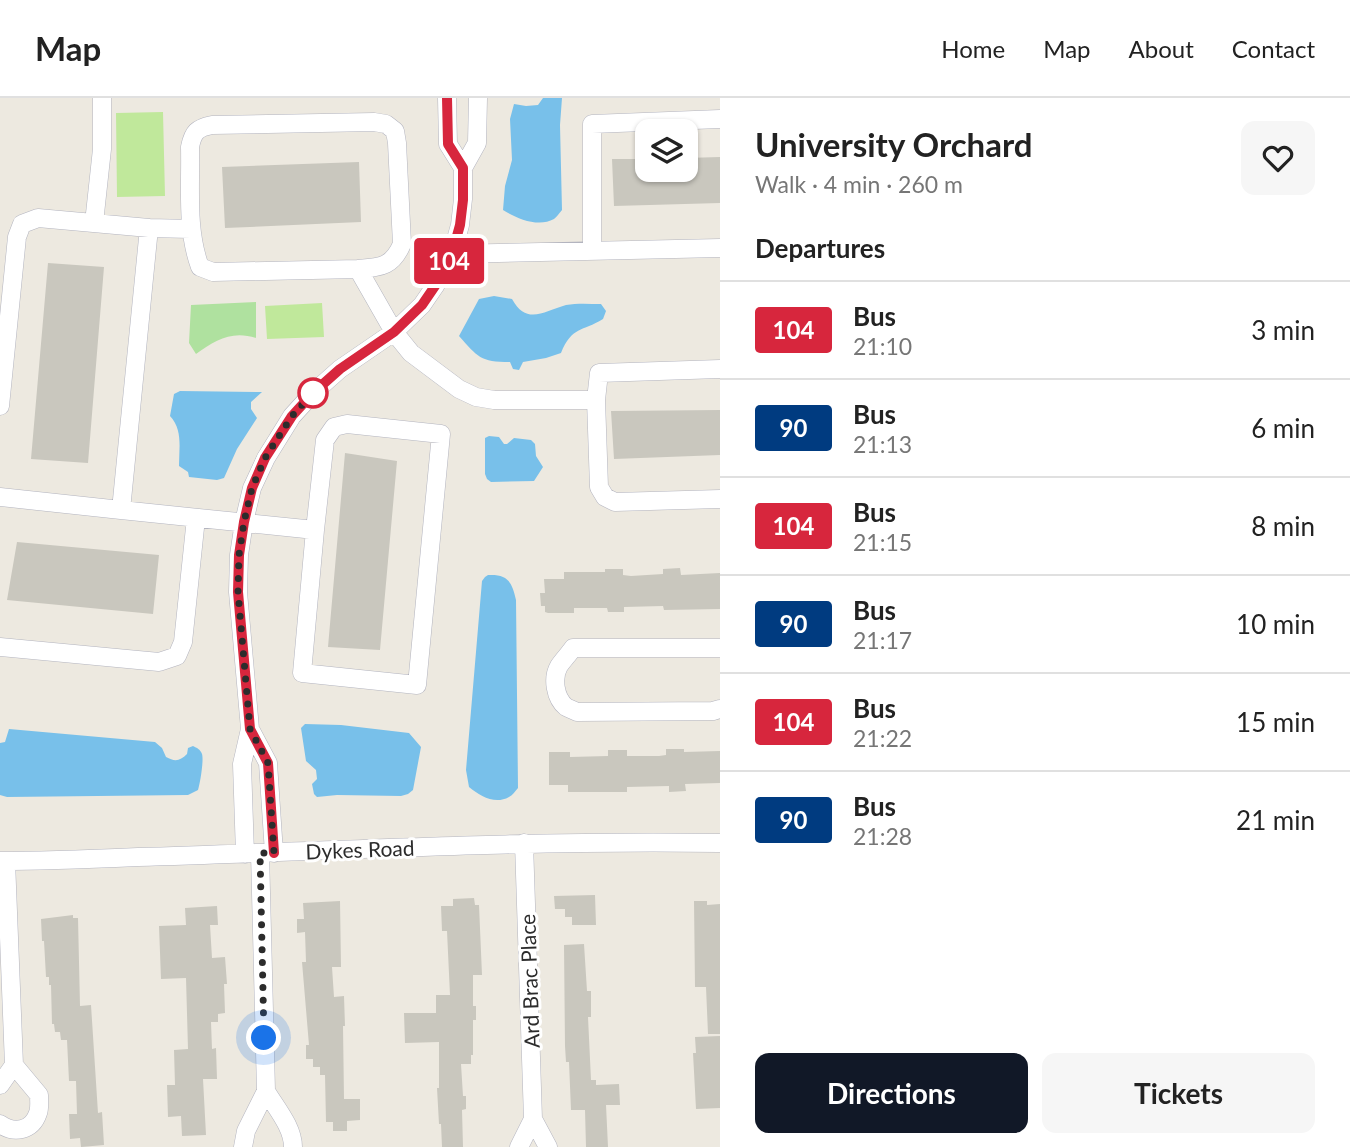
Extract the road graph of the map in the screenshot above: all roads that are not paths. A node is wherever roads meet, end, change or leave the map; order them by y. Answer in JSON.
{"nodes":[{"id":1,"x":102,"y":98,"type":"edge"},
{"id":2,"x":447,"y":98,"type":"edge"},
{"id":3,"x":478,"y":98,"type":"edge"},
{"id":4,"x":720,"y":119,"type":"edge"},
{"id":5,"x":463,"y":168,"type":"junction"},
{"id":6,"x":94,"y":223,"type":"junction"},
{"id":7,"x":149,"y":228,"type":"junction"},
{"id":8,"x":191,"y":229,"type":"junction"},
{"id":9,"x":720,"y":248,"type":"edge"},
{"id":10,"x":592,"y":251,"type":"junction"},
{"id":11,"x":452,"y":254,"type":"junction"},
{"id":12,"x":358,"y":270,"type":"junction"},
{"id":13,"x":394,"y":332,"type":"junction"},
{"id":14,"x":720,"y":369,"type":"edge"},
{"id":15,"x":596,"y":400,"type":"junction"},
{"id":16,"x":0,"y":406,"type":"edge"},
{"id":17,"x":0,"y":497,"type":"edge"},
{"id":18,"x":720,"y":499,"type":"edge"},
{"id":19,"x":121,"y":510,"type":"junction"},
{"id":20,"x":196,"y":518,"type":"junction"},
{"id":21,"x":244,"y":522,"type":"junction"},
{"id":22,"x":315,"y":530,"type":"junction"},
{"id":23,"x":0,"y":646,"type":"edge"},
{"id":24,"x":720,"y":648,"type":"edge"},
{"id":25,"x":720,"y":709,"type":"edge"},
{"id":26,"x":250,"y":729,"type":"junction"},
{"id":27,"x":524,"y":843,"type":"junction"},
{"id":28,"x":720,"y":843,"type":"edge"},
{"id":29,"x":260,"y":853,"type":"junction"},
{"id":30,"x":3,"y":861,"type":"edge"},
{"id":31,"x":14,"y":1065,"type":"junction"},
{"id":32,"x":0,"y":1085,"type":"edge"},
{"id":33,"x":265,"y":1091,"type":"junction"},
{"id":34,"x":533,"y":1119,"type":"junction"},
{"id":35,"x":0,"y":1124,"type":"edge"},
{"id":36,"x":243,"y":1147,"type":"edge"},
{"id":37,"x":293,"y":1147,"type":"edge"},
{"id":38,"x":519,"y":1147,"type":"edge"},
{"id":39,"x":548,"y":1147,"type":"edge"}],
"edges":[{"from":1,"to":6,"type":"street"},
{"from":2,"to":5,"type":"street"},
{"from":3,"to":5,"type":"street"},
{"from":4,"to":10,"type":"street"},
{"from":5,"to":11,"type":"street"},
{"from":6,"to":7,"type":"street"},
{"from":6,"to":16,"type":"street"},
{"from":7,"to":8,"type":"street"},
{"from":7,"to":19,"type":"street"},
{"from":8,"to":12,"type":"street"},
{"from":8,"to":12,"type":"street"},
{"from":9,"to":10,"type":"street"},
{"from":10,"to":11,"type":"street"},
{"from":11,"to":13,"type":"street"},
{"from":12,"to":13,"type":"street"},
{"from":13,"to":15,"type":"street"},
{"from":13,"to":21,"type":"street"},
{"from":14,"to":15,"type":"street"},
{"from":15,"to":18,"type":"street"},
{"from":17,"to":19,"type":"street"},
{"from":19,"to":20,"type":"street"},
{"from":20,"to":21,"type":"street"},
{"from":20,"to":23,"type":"street"},
{"from":21,"to":22,"type":"street"},
{"from":21,"to":26,"type":"street"},
{"from":22,"to":22,"type":"street"},
{"from":24,"to":25,"type":"street"},
{"from":26,"to":29,"type":"street"},
{"from":26,"to":29,"type":"street"},
{"from":27,"to":28,"type":"street","name":"Dykes Road"},
{"from":27,"to":29,"type":"street","name":"Dykes Road"},
{"from":27,"to":34,"type":"street","name":"Ard Brac Place"},
{"from":29,"to":30,"type":"street","name":"Dykes Road"},
{"from":29,"to":33,"type":"street"},
{"from":30,"to":31,"type":"street"},
{"from":31,"to":32,"type":"street"},
{"from":31,"to":35,"type":"street"},
{"from":33,"to":36,"type":"street"},
{"from":33,"to":37,"type":"street"},
{"from":34,"to":38,"type":"street","name":"Ard Brac Place"},
{"from":34,"to":39,"type":"street","name":"Ard Brac Place"}]}
